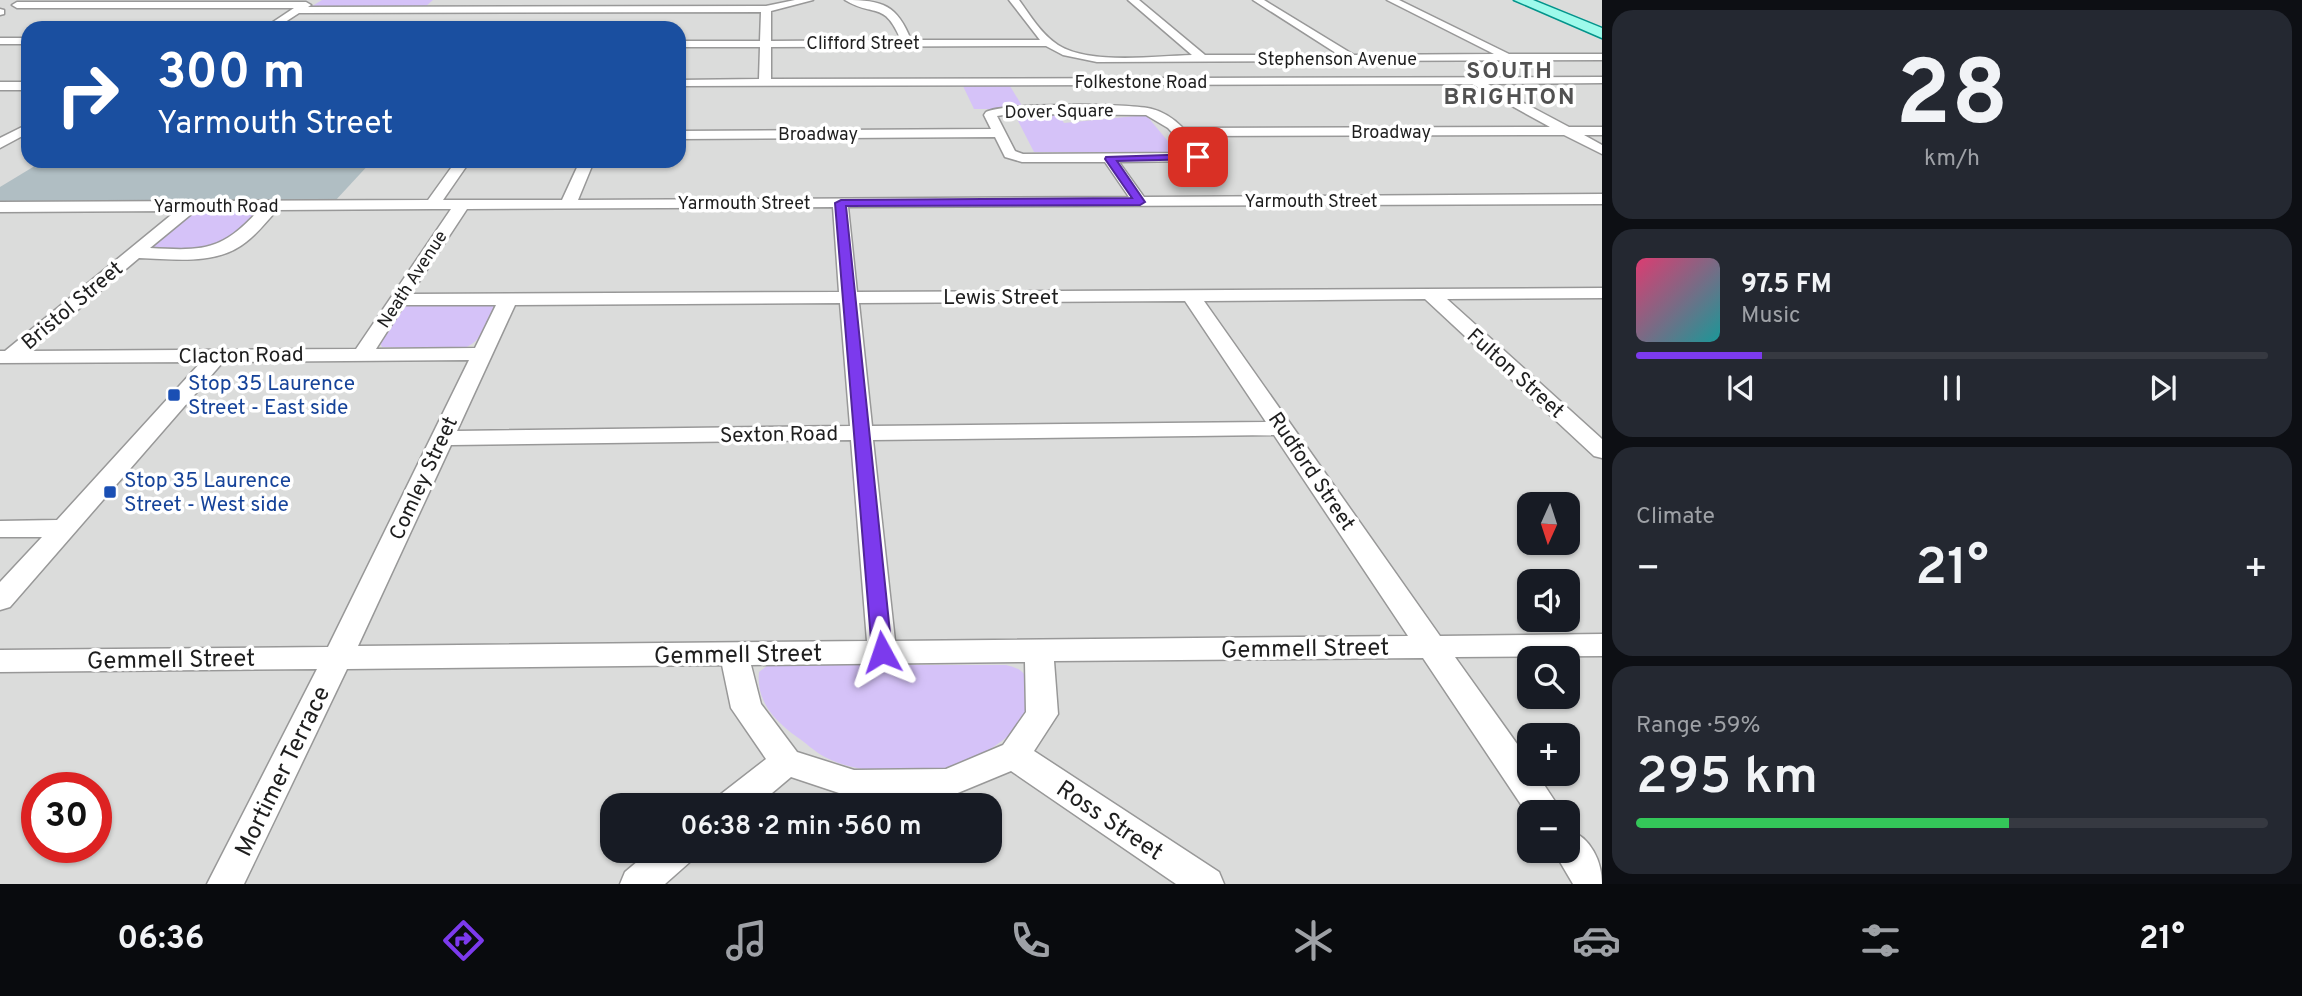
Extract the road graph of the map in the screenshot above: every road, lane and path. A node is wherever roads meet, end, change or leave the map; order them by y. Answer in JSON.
{"nodes":[{"id":1,"x":31,"y":0,"type":"edge"},
{"id":2,"x":438,"y":0,"type":"edge"},
{"id":3,"x":578,"y":0,"type":"edge"},
{"id":4,"x":807,"y":0,"type":"edge"},
{"id":5,"x":850,"y":0,"type":"edge"},
{"id":6,"x":1014,"y":0,"type":"edge"},
{"id":7,"x":1133,"y":0,"type":"edge"},
{"id":8,"x":1258,"y":0,"type":"edge"},
{"id":9,"x":1392,"y":0,"type":"edge"},
{"id":10,"x":1521,"y":0,"type":"edge"},
{"id":11,"x":1535,"y":0,"type":"edge"},
{"id":12,"x":17,"y":5,"type":"junction"},
{"id":13,"x":306,"y":5,"type":"edge"},
{"id":14,"x":766,"y":9,"type":"junction"},
{"id":15,"x":425,"y":10,"type":"junction"},
{"id":16,"x":570,"y":10,"type":"junction"},
{"id":17,"x":0,"y":12,"type":"edge"},
{"id":18,"x":415,"y":19,"type":"dead end"},
{"id":19,"x":564,"y":19,"type":"dead end"},
{"id":20,"x":280,"y":21,"type":"edge"},
{"id":21,"x":1602,"y":26,"type":"edge"},
{"id":22,"x":1602,"y":33,"type":"edge"},
{"id":23,"x":0,"y":41,"type":"edge"},
{"id":24,"x":21,"y":41,"type":"edge"},
{"id":25,"x":907,"y":43,"type":"junction"},
{"id":26,"x":1048,"y":43,"type":"junction"},
{"id":27,"x":686,"y":44,"type":"edge"},
{"id":28,"x":767,"y":44,"type":"junction"},
{"id":29,"x":1602,"y":57,"type":"edge"},
{"id":30,"x":1352,"y":58,"type":"junction"},
{"id":31,"x":1510,"y":58,"type":"junction"},
{"id":32,"x":1203,"y":59,"type":"junction"},
{"id":33,"x":1255,"y":59,"type":"junction"},
{"id":34,"x":1473,"y":80,"type":"junction"},
{"id":35,"x":1602,"y":80,"type":"edge"},
{"id":36,"x":1283,"y":81,"type":"junction"},
{"id":37,"x":686,"y":83,"type":"edge"},
{"id":38,"x":765,"y":83,"type":"junction"},
{"id":39,"x":0,"y":86,"type":"edge"},
{"id":40,"x":21,"y":86,"type":"edge"},
{"id":41,"x":0,"y":126,"type":"edge"},
{"id":42,"x":21,"y":127,"type":"edge"},
{"id":43,"x":21,"y":131,"type":"edge"},
{"id":44,"x":1567,"y":131,"type":"junction"},
{"id":45,"x":1602,"y":131,"type":"edge"},
{"id":46,"x":1180,"y":132,"type":"junction"},
{"id":47,"x":999,"y":133,"type":"junction"},
{"id":48,"x":686,"y":135,"type":"edge"},
{"id":49,"x":0,"y":144,"type":"edge"},
{"id":50,"x":1602,"y":150,"type":"edge"},
{"id":51,"x":1110,"y":159,"type":"junction"},
{"id":52,"x":458,"y":168,"type":"edge"},
{"id":53,"x":584,"y":168,"type":"edge"},
{"id":54,"x":1602,"y":200,"type":"edge"},
{"id":55,"x":1140,"y":202,"type":"junction"},
{"id":56,"x":841,"y":203,"type":"junction"},
{"id":57,"x":568,"y":204,"type":"junction"},
{"id":58,"x":432,"y":205,"type":"junction"},
{"id":59,"x":462,"y":205,"type":"junction"},
{"id":60,"x":191,"y":206,"type":"junction"},
{"id":61,"x":272,"y":206,"type":"junction"},
{"id":62,"x":0,"y":207,"type":"edge"},
{"id":63,"x":134,"y":253,"type":"junction"},
{"id":64,"x":1602,"y":293,"type":"edge"},
{"id":65,"x":1430,"y":295,"type":"junction"},
{"id":66,"x":1191,"y":296,"type":"junction"},
{"id":67,"x":849,"y":298,"type":"junction"},
{"id":68,"x":399,"y":300,"type":"junction"},
{"id":69,"x":508,"y":300,"type":"junction"},
{"id":70,"x":362,"y":354,"type":"junction"},
{"id":71,"x":482,"y":354,"type":"junction"},
{"id":72,"x":218,"y":355,"type":"junction"},
{"id":73,"x":5,"y":357,"type":"edge"},
{"id":74,"x":1284,"y":428,"type":"junction"},
{"id":75,"x":862,"y":433,"type":"junction"},
{"id":76,"x":442,"y":438,"type":"junction"},
{"id":77,"x":1602,"y":451,"type":"edge"},
{"id":78,"x":64,"y":528,"type":"junction"},
{"id":79,"x":0,"y":529,"type":"edge"},
{"id":80,"x":0,"y":600,"type":"edge"},
{"id":81,"x":1602,"y":645,"type":"edge"},
{"id":82,"x":1433,"y":647,"type":"junction"},
{"id":83,"x":1039,"y":650,"type":"junction"},
{"id":84,"x":882,"y":652,"type":"junction"},
{"id":85,"x":734,"y":654,"type":"junction"},
{"id":86,"x":338,"y":657,"type":"junction"},
{"id":87,"x":0,"y":661,"type":"edge"},
{"id":88,"x":1014,"y":755,"type":"junction"},
{"id":89,"x":786,"y":762,"type":"junction"},
{"id":90,"x":748,"y":793,"type":"edge"},
{"id":91,"x":1537,"y":800,"type":"edge"},
{"id":92,"x":663,"y":863,"type":"edge"},
{"id":93,"x":1580,"y":863,"type":"edge"},
{"id":94,"x":225,"y":884,"type":"edge"},
{"id":95,"x":638,"y":884,"type":"edge"},
{"id":96,"x":1206,"y":884,"type":"edge"},
{"id":97,"x":1594,"y":884,"type":"edge"}],
"edges":[{"from":1,"to":12,"type":"street"},
{"from":2,"to":15,"type":"street"},
{"from":3,"to":16,"type":"street"},
{"from":4,"to":14,"type":"street"},
{"from":5,"to":25,"type":"street"},
{"from":6,"to":26,"type":"street"},
{"from":7,"to":32,"type":"street"},
{"from":8,"to":30,"type":"street"},
{"from":9,"to":31,"type":"street"},
{"from":10,"to":22,"type":"main road"},
{"from":11,"to":21,"type":"main road"},
{"from":12,"to":13,"type":"street"},
{"from":12,"to":17,"type":"street"},
{"from":13,"to":15,"type":"street"},
{"from":13,"to":20,"type":"street"},
{"from":14,"to":16,"type":"street"},
{"from":14,"to":28,"type":"street"},
{"from":15,"to":16,"type":"street"},
{"from":15,"to":18,"type":"street"},
{"from":16,"to":19,"type":"street"},
{"from":23,"to":24,"type":"street"},
{"from":25,"to":26,"type":"street","name":"Clifford Street"},
{"from":25,"to":28,"type":"street","name":"Clifford Street"},
{"from":26,"to":32,"type":"street","name":"Stephenson Avenue"},
{"from":27,"to":28,"type":"street","name":"Clifford Street"},
{"from":28,"to":38,"type":"street"},
{"from":29,"to":31,"type":"street","name":"Stephenson Avenue"},
{"from":30,"to":31,"type":"street","name":"Stephenson Avenue"},
{"from":30,"to":33,"type":"street","name":"Stephenson Avenue"},
{"from":32,"to":33,"type":"street","name":"Stephenson Avenue"},
{"from":33,"to":36,"type":"street"},
{"from":34,"to":35,"type":"street","name":"Folkestone Road"},
{"from":34,"to":36,"type":"street","name":"Folkestone Road"},
{"from":34,"to":44,"type":"street"},
{"from":36,"to":38,"type":"street","name":"Folkestone Road"},
{"from":37,"to":38,"type":"street","name":"Folkestone Road"},
{"from":39,"to":40,"type":"street"},
{"from":41,"to":42,"type":"street"},
{"from":43,"to":49,"type":"street"},
{"from":44,"to":45,"type":"street","name":"Broadway"},
{"from":44,"to":46,"type":"street","name":"Broadway"},
{"from":44,"to":50,"type":"street"},
{"from":46,"to":47,"type":"street","name":"Dover Square"},
{"from":46,"to":51,"type":"street","name":"Dover Square"},
{"from":47,"to":48,"type":"street","name":"Broadway"},
{"from":47,"to":51,"type":"street","name":"Dover Square"},
{"from":51,"to":55,"type":"street"},
{"from":52,"to":58,"type":"street","name":"Neath Avenue"},
{"from":53,"to":57,"type":"street"},
{"from":54,"to":55,"type":"street","name":"Yarmouth Street"},
{"from":55,"to":56,"type":"street","name":"Yarmouth Street"},
{"from":56,"to":57,"type":"street","name":"Yarmouth Street"},
{"from":56,"to":67,"type":"street"},
{"from":57,"to":59,"type":"street","name":"Yarmouth Street"},
{"from":58,"to":59,"type":"street","name":"Yarmouth Street"},
{"from":58,"to":61,"type":"street","name":"Yarmouth Road"},
{"from":59,"to":68,"type":"street","name":"Neath Avenue"},
{"from":60,"to":61,"type":"street","name":"Yarmouth Road"},
{"from":60,"to":62,"type":"street","name":"Yarmouth Road"},
{"from":60,"to":63,"type":"street","name":"Bristol Street"},
{"from":61,"to":63,"type":"street","name":"Bristol Street"},
{"from":63,"to":73,"type":"street","name":"Bristol Street"},
{"from":64,"to":65,"type":"street","name":"Lewis Street"},
{"from":65,"to":66,"type":"street","name":"Lewis Street"},
{"from":65,"to":77,"type":"street","name":"Fulton Street"},
{"from":66,"to":67,"type":"street","name":"Lewis Street"},
{"from":66,"to":74,"type":"street","name":"Rudford Street"},
{"from":67,"to":69,"type":"street","name":"Lewis Street"},
{"from":67,"to":75,"type":"street"},
{"from":68,"to":69,"type":"street","name":"Lewis Street"},
{"from":68,"to":70,"type":"street","name":"Neath Avenue"},
{"from":69,"to":71,"type":"street","name":"Comley Street"},
{"from":70,"to":71,"type":"street","name":"Clacton Road"},
{"from":70,"to":72,"type":"street","name":"Clacton Road"},
{"from":71,"to":76,"type":"street","name":"Comley Street"},
{"from":72,"to":73,"type":"street","name":"Clacton Road"},
{"from":72,"to":78,"type":"street"},
{"from":74,"to":75,"type":"street","name":"Sexton Road"},
{"from":74,"to":82,"type":"street","name":"Rudford Street"},
{"from":75,"to":76,"type":"street","name":"Sexton Road"},
{"from":75,"to":84,"type":"street"},
{"from":76,"to":86,"type":"street","name":"Comley Street"},
{"from":78,"to":79,"type":"street"},
{"from":78,"to":80,"type":"street"},
{"from":81,"to":82,"type":"street","name":"Gemmell Street"},
{"from":82,"to":83,"type":"street","name":"Gemmell Street"},
{"from":82,"to":91,"type":"street"},
{"from":83,"to":84,"type":"street","name":"Gemmell Street"},
{"from":83,"to":88,"type":"street"},
{"from":84,"to":85,"type":"street","name":"Gemmell Street"},
{"from":85,"to":86,"type":"street","name":"Gemmell Street"},
{"from":85,"to":89,"type":"street"},
{"from":86,"to":87,"type":"street","name":"Gemmell Street"},
{"from":86,"to":94,"type":"street","name":"Mortimer Terrace"},
{"from":88,"to":89,"type":"street"},
{"from":88,"to":96,"type":"street","name":"Ross Street"},
{"from":89,"to":90,"type":"street"},
{"from":92,"to":95,"type":"street"},
{"from":93,"to":97,"type":"street"}]}
